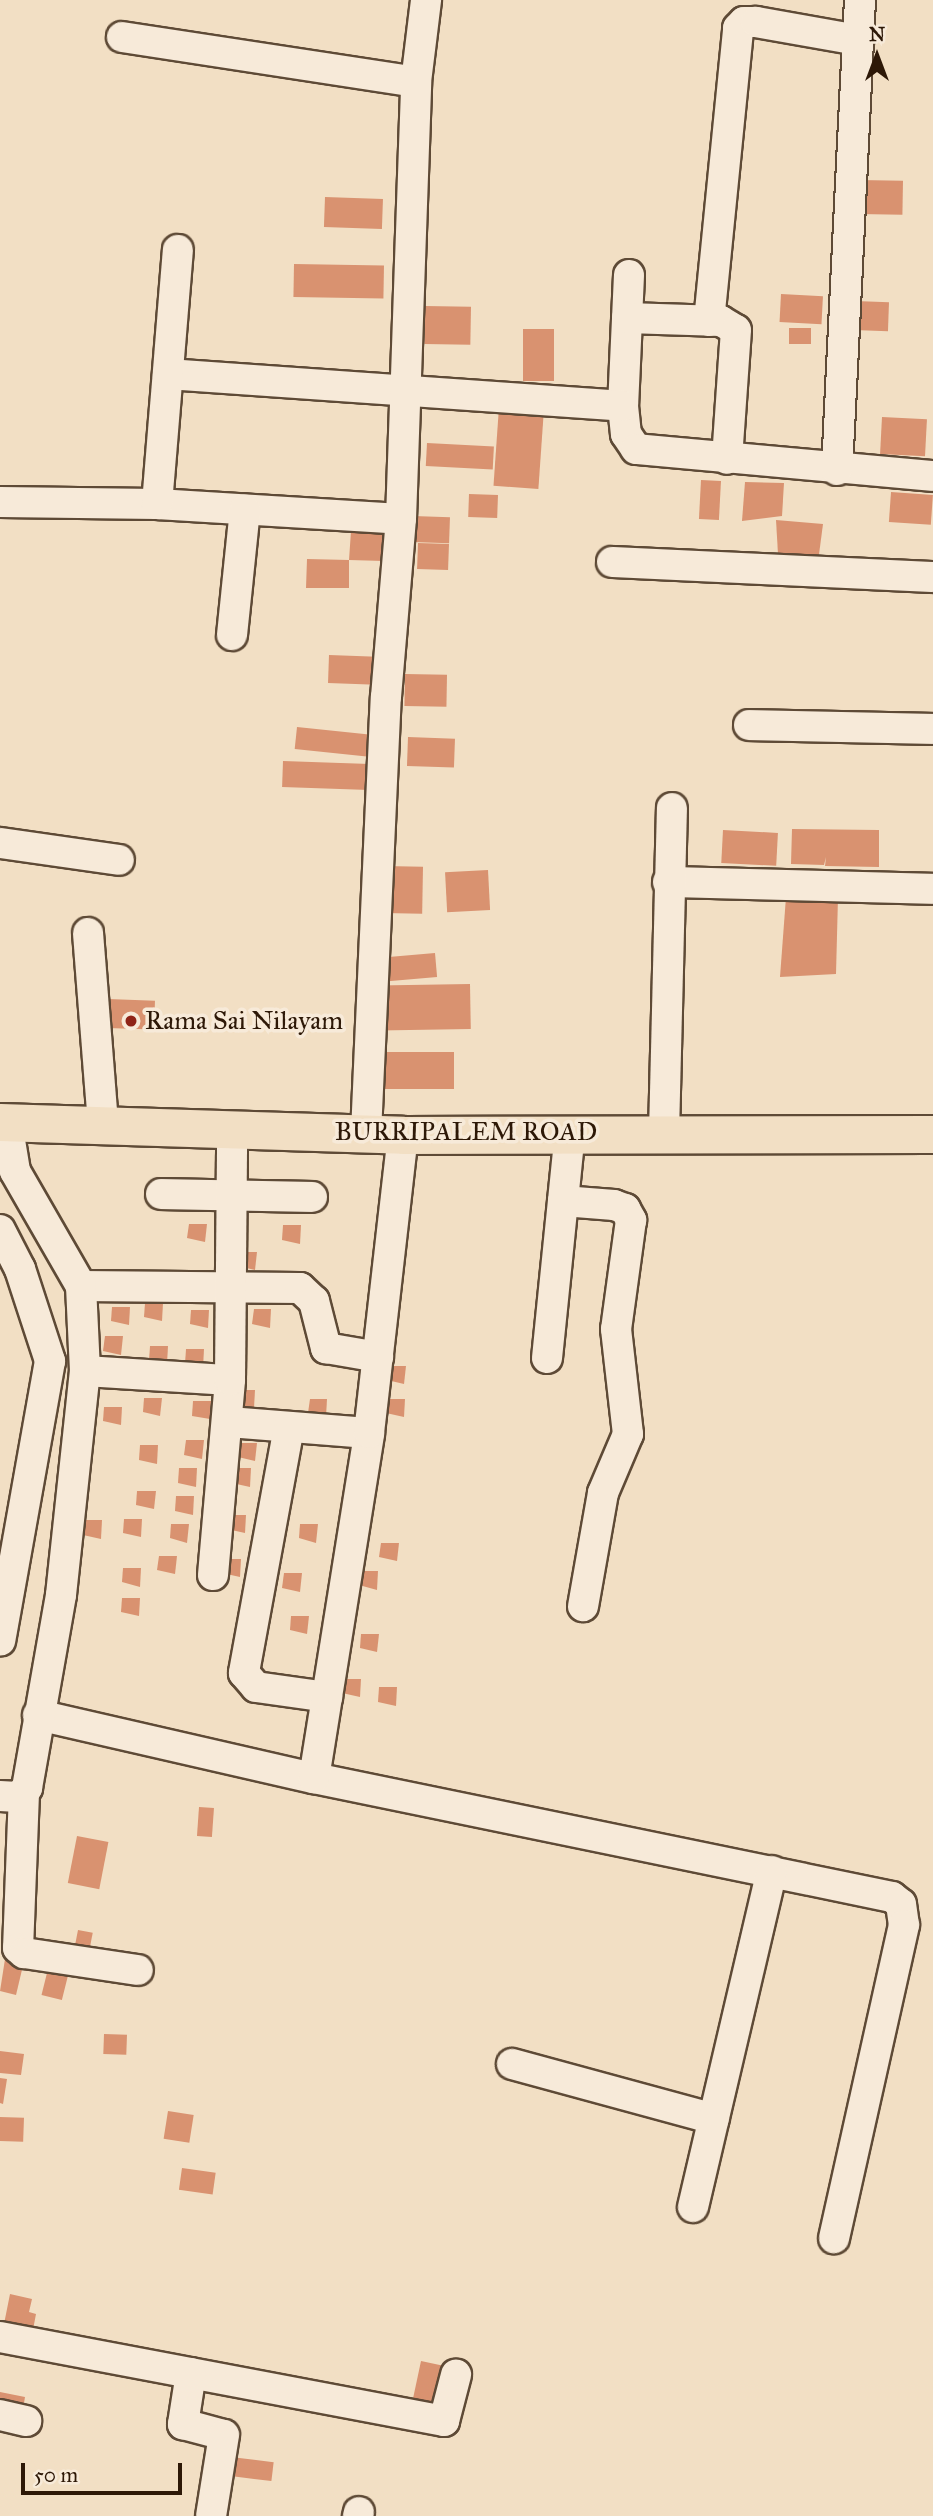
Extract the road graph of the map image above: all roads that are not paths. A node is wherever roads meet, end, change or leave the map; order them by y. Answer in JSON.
{"nodes":[{"id":1,"x":426,"y":0,"type":"edge"},
{"id":2,"x":860,"y":0,"type":"edge"},
{"id":3,"x":122,"y":37,"type":"dead end"},
{"id":4,"x":858,"y":40,"type":"junction"},
{"id":5,"x":416,"y":82,"type":"junction"},
{"id":6,"x":178,"y":250,"type":"dead end"},
{"id":7,"x":629,"y":275,"type":"dead end"},
{"id":8,"x":627,"y":318,"type":"junction"},
{"id":9,"x":709,"y":321,"type":"junction"},
{"id":10,"x":168,"y":374,"type":"junction"},
{"id":11,"x":405,"y":393,"type":"junction"},
{"id":12,"x":623,"y":406,"type":"junction"},
{"id":13,"x":727,"y":459,"type":"junction"},
{"id":14,"x":837,"y":470,"type":"junction"},
{"id":15,"x":933,"y":476,"type":"edge"},
{"id":16,"x":0,"y":502,"type":"edge"},
{"id":17,"x":157,"y":504,"type":"junction"},
{"id":18,"x":245,"y":510,"type":"junction"},
{"id":19,"x":401,"y":519,"type":"junction"},
{"id":20,"x":612,"y":562,"type":"dead end"},
{"id":21,"x":933,"y":577,"type":"edge"},
{"id":22,"x":232,"y":635,"type":"dead end"},
{"id":23,"x":749,"y":725,"type":"dead end"},
{"id":24,"x":933,"y":729,"type":"edge"},
{"id":25,"x":672,"y":808,"type":"dead end"},
{"id":26,"x":0,"y":843,"type":"edge"},
{"id":27,"x":119,"y":860,"type":"dead end"},
{"id":28,"x":668,"y":881,"type":"junction"},
{"id":29,"x":933,"y":889,"type":"edge"},
{"id":30,"x":88,"y":933,"type":"dead end"},
{"id":31,"x":4,"y":1122,"type":"edge"},
{"id":32,"x":103,"y":1124,"type":"junction"},
{"id":33,"x":366,"y":1133,"type":"junction"},
{"id":34,"x":664,"y":1133,"type":"junction"},
{"id":35,"x":933,"y":1134,"type":"edge"},
{"id":36,"x":403,"y":1135,"type":"junction"},
{"id":37,"x":231,"y":1164,"type":"junction"},
{"id":38,"x":567,"y":1165,"type":"junction"},
{"id":39,"x":161,"y":1195,"type":"dead end"},
{"id":40,"x":312,"y":1197,"type":"dead end"},
{"id":41,"x":0,"y":1230,"type":"edge"},
{"id":42,"x":230,"y":1285,"type":"junction"},
{"id":43,"x":81,"y":1286,"type":"junction"},
{"id":44,"x":378,"y":1357,"type":"junction"},
{"id":45,"x":547,"y":1358,"type":"dead end"},
{"id":46,"x":85,"y":1371,"type":"junction"},
{"id":47,"x":230,"y":1380,"type":"junction"},
{"id":48,"x":228,"y":1422,"type":"junction"},
{"id":49,"x":289,"y":1427,"type":"junction"},
{"id":50,"x":369,"y":1433,"type":"junction"},
{"id":51,"x":212,"y":1575,"type":"dead end"},
{"id":52,"x":583,"y":1606,"type":"dead end"},
{"id":53,"x":0,"y":1642,"type":"edge"},
{"id":54,"x":327,"y":1697,"type":"junction"},
{"id":55,"x":38,"y":1715,"type":"junction"},
{"id":56,"x":314,"y":1778,"type":"junction"},
{"id":57,"x":12,"y":1795,"type":"edge"},
{"id":58,"x":772,"y":1871,"type":"junction"},
{"id":59,"x":138,"y":1970,"type":"dead end"},
{"id":60,"x":512,"y":2064,"type":"dead end"},
{"id":61,"x":714,"y":2119,"type":"junction"},
{"id":62,"x":693,"y":2207,"type":"dead end"},
{"id":63,"x":834,"y":2238,"type":"dead end"},
{"id":64,"x":0,"y":2337,"type":"edge"},
{"id":65,"x":191,"y":2373,"type":"junction"},
{"id":66,"x":456,"y":2375,"type":"dead end"},
{"id":67,"x":211,"y":2516,"type":"edge"}],
"edges":[{"from":1,"to":5,"type":"street"},
{"from":2,"to":4,"type":"street"},
{"from":3,"to":5,"type":"street"},
{"from":4,"to":9,"type":"street"},
{"from":4,"to":14,"type":"street"},
{"from":5,"to":11,"type":"street"},
{"from":6,"to":10,"type":"street"},
{"from":7,"to":8,"type":"street"},
{"from":8,"to":9,"type":"street"},
{"from":8,"to":12,"type":"street"},
{"from":9,"to":13,"type":"street"},
{"from":10,"to":11,"type":"street"},
{"from":10,"to":17,"type":"street"},
{"from":11,"to":12,"type":"street"},
{"from":11,"to":19,"type":"street"},
{"from":12,"to":13,"type":"street"},
{"from":13,"to":14,"type":"street"},
{"from":14,"to":15,"type":"street"},
{"from":16,"to":17,"type":"street"},
{"from":17,"to":18,"type":"street"},
{"from":18,"to":19,"type":"street"},
{"from":18,"to":22,"type":"street"},
{"from":19,"to":33,"type":"street"},
{"from":20,"to":21,"type":"street"},
{"from":23,"to":24,"type":"street"},
{"from":25,"to":28,"type":"street"},
{"from":26,"to":27,"type":"street"},
{"from":28,"to":29,"type":"street"},
{"from":28,"to":34,"type":"street"},
{"from":30,"to":32,"type":"street"},
{"from":31,"to":32,"type":"main road","name":"BURRIPALEM ROAD"},
{"from":31,"to":43,"type":"street"},
{"from":32,"to":37,"type":"main road","name":"BURRIPALEM ROAD"},
{"from":33,"to":36,"type":"main road","name":"BURRIPALEM ROAD"},
{"from":33,"to":37,"type":"main road","name":"BURRIPALEM ROAD"},
{"from":34,"to":35,"type":"main road","name":"BURRIPALEM ROAD"},
{"from":34,"to":38,"type":"main road","name":"BURRIPALEM ROAD"},
{"from":36,"to":38,"type":"main road","name":"BURRIPALEM ROAD"},
{"from":36,"to":44,"type":"street"},
{"from":37,"to":39,"type":"street"},
{"from":37,"to":40,"type":"street"},
{"from":37,"to":42,"type":"street"},
{"from":38,"to":45,"type":"street"},
{"from":38,"to":52,"type":"street"},
{"from":41,"to":53,"type":"street"},
{"from":42,"to":43,"type":"street"},
{"from":42,"to":44,"type":"street"},
{"from":42,"to":47,"type":"street"},
{"from":43,"to":46,"type":"street"},
{"from":44,"to":50,"type":"street"},
{"from":46,"to":47,"type":"street"},
{"from":46,"to":55,"type":"street"},
{"from":47,"to":48,"type":"street"},
{"from":48,"to":49,"type":"street"},
{"from":48,"to":51,"type":"street"},
{"from":49,"to":50,"type":"street"},
{"from":49,"to":54,"type":"street"},
{"from":50,"to":54,"type":"street"},
{"from":54,"to":56,"type":"street"},
{"from":55,"to":56,"type":"street"},
{"from":55,"to":57,"type":"street"},
{"from":56,"to":58,"type":"street"},
{"from":57,"to":59,"type":"street"},
{"from":58,"to":61,"type":"street"},
{"from":58,"to":63,"type":"street"},
{"from":60,"to":61,"type":"street"},
{"from":61,"to":62,"type":"street"},
{"from":64,"to":65,"type":"street"},
{"from":65,"to":66,"type":"street"},
{"from":65,"to":67,"type":"street"}]}
